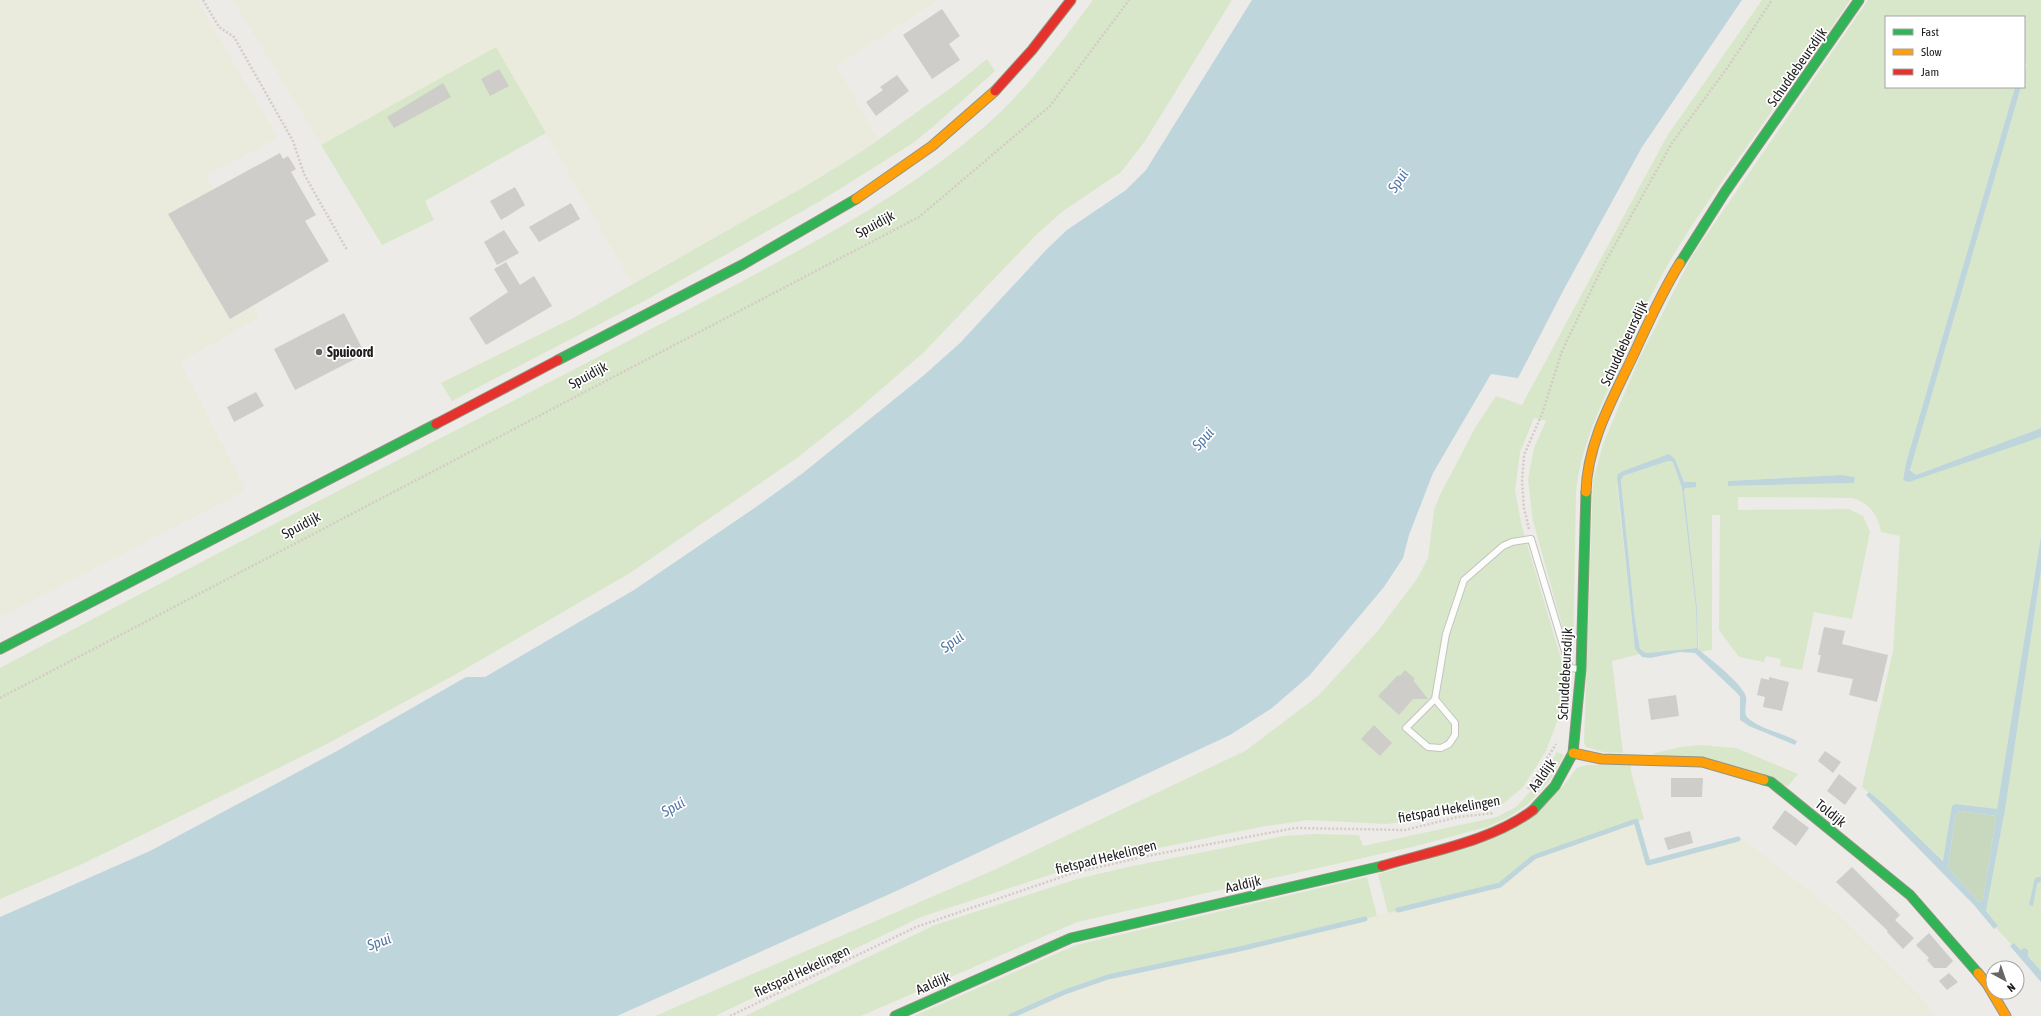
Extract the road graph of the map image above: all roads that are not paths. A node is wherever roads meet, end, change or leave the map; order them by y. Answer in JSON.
{"nodes":[{"id":1,"x":1071,"y":0,"type":"edge"},
{"id":2,"x":1859,"y":0,"type":"edge"},
{"id":3,"x":0,"y":649,"type":"edge"},
{"id":4,"x":1581,"y":669,"type":"junction"},
{"id":5,"x":1434,"y":699,"type":"junction"},
{"id":6,"x":1573,"y":753,"type":"junction"},
{"id":7,"x":895,"y":1016,"type":"edge"},
{"id":8,"x":2006,"y":1016,"type":"edge"}],
"edges":[{"from":1,"to":3,"type":"street","name":"Spuidijk"},
{"from":2,"to":4,"type":"street","name":"Schuddebeursdijk"},
{"from":4,"to":5,"type":"lane"},
{"from":4,"to":6,"type":"street","name":"Schuddebeursdijk"},
{"from":5,"to":5,"type":"lane"},
{"from":6,"to":7,"type":"street","name":"Aaldijk"},
{"from":6,"to":8,"type":"street","name":"Toldijk"}]}
